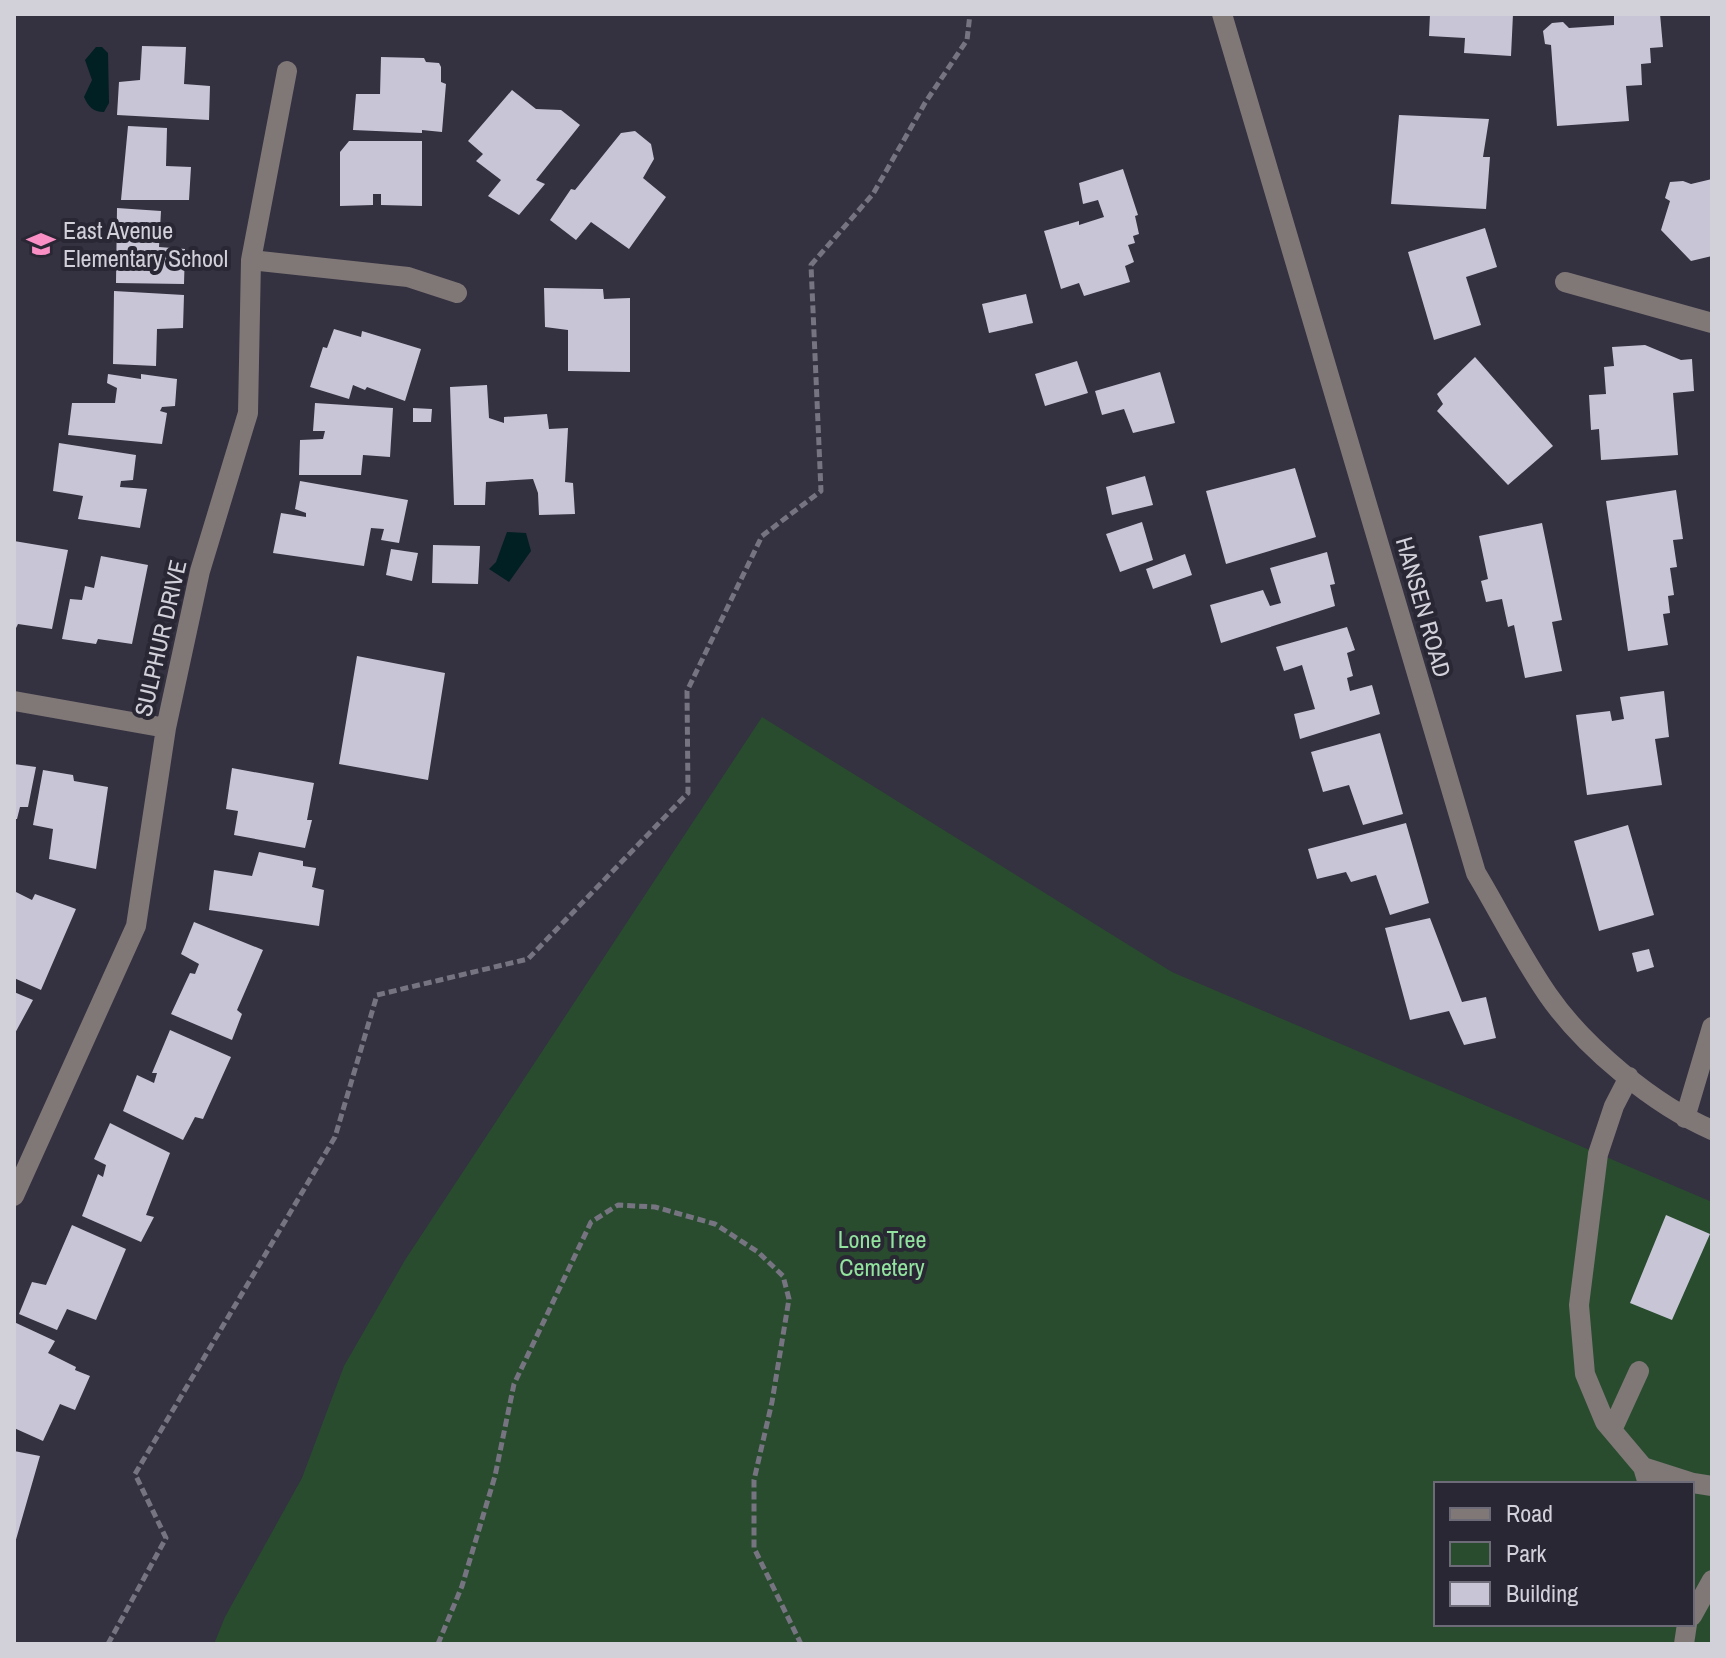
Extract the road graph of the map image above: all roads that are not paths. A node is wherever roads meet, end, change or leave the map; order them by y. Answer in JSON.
{"nodes":[{"id":1,"x":1222,"y":14,"type":"edge"},
{"id":2,"x":287,"y":71,"type":"dead end"},
{"id":3,"x":251,"y":260,"type":"junction"},
{"id":4,"x":1565,"y":282,"type":"dead end"},
{"id":5,"x":457,"y":293,"type":"dead end"},
{"id":6,"x":1712,"y":323,"type":"edge"},
{"id":7,"x":14,"y":701,"type":"edge"},
{"id":8,"x":166,"y":728,"type":"junction"},
{"id":9,"x":1712,"y":1027,"type":"edge"},
{"id":10,"x":1629,"y":1077,"type":"junction"},
{"id":11,"x":1685,"y":1118,"type":"junction"},
{"id":12,"x":1712,"y":1130,"type":"edge"},
{"id":13,"x":14,"y":1196,"type":"edge"},
{"id":14,"x":1639,"y":1371,"type":"dead end"},
{"id":15,"x":1612,"y":1430,"type":"junction"},
{"id":16,"x":1646,"y":1475,"type":"edge"},
{"id":17,"x":1687,"y":1482,"type":"edge"},
{"id":18,"x":1712,"y":1580,"type":"edge"},
{"id":19,"x":1694,"y":1612,"type":"edge"}],
"edges":[{"from":1,"to":10,"type":"street","name":"HANSEN ROAD"},
{"from":2,"to":3,"type":"street","name":"SULPHUR DRIVE"},
{"from":3,"to":5,"type":"street"},
{"from":3,"to":8,"type":"street","name":"SULPHUR DRIVE"},
{"from":4,"to":6,"type":"street"},
{"from":7,"to":8,"type":"street"},
{"from":8,"to":13,"type":"street","name":"SULPHUR DRIVE"},
{"from":9,"to":11,"type":"street"},
{"from":10,"to":11,"type":"street","name":"HANSEN ROAD"},
{"from":10,"to":15,"type":"street"},
{"from":11,"to":12,"type":"street","name":"HANSEN ROAD"},
{"from":14,"to":15,"type":"street"},
{"from":15,"to":16,"type":"street"},
{"from":16,"to":17,"type":"street"},
{"from":18,"to":19,"type":"street"}]}
